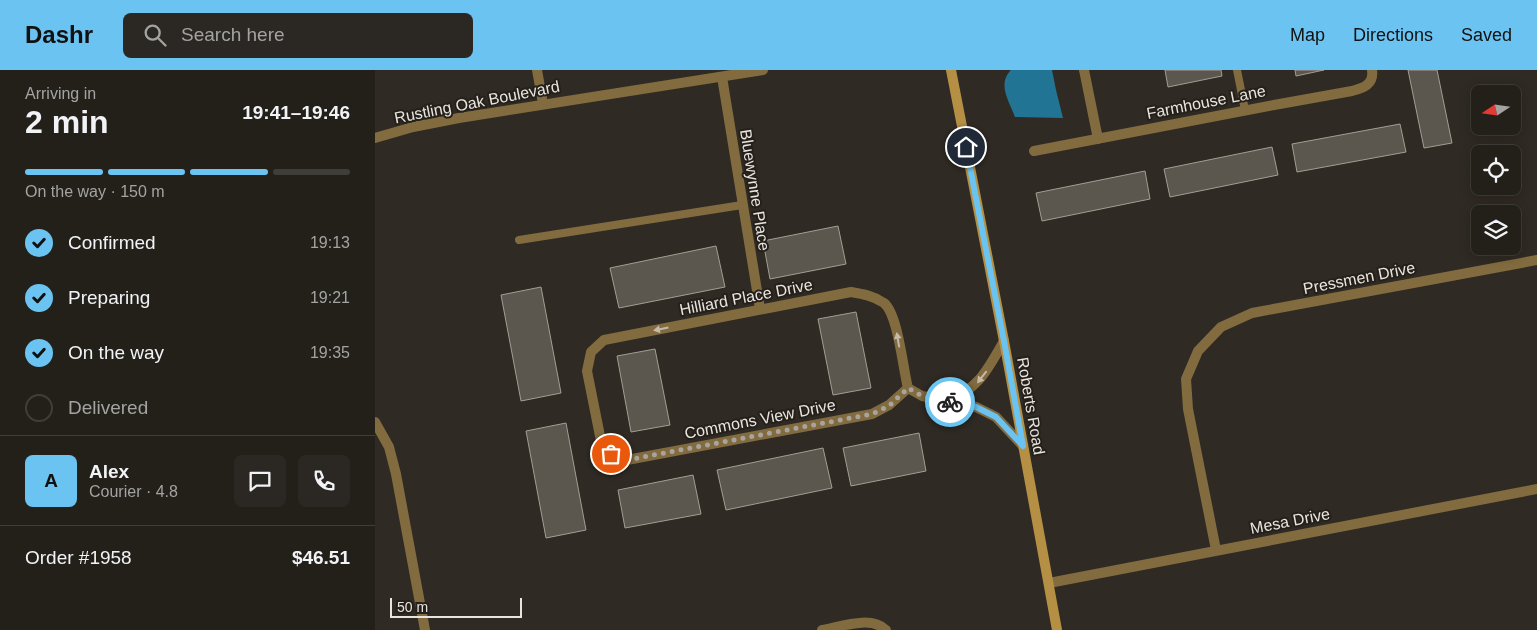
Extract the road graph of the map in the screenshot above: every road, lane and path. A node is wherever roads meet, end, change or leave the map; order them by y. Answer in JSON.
{"nodes":[{"id":1,"x":537,"y":70,"type":"edge"},
{"id":2,"x":763,"y":70,"type":"edge"},
{"id":3,"x":951,"y":70,"type":"edge"},
{"id":4,"x":1084,"y":70,"type":"edge"},
{"id":5,"x":1237,"y":70,"type":"edge"},
{"id":6,"x":1372,"y":70,"type":"edge"},
{"id":7,"x":722,"y":77,"type":"junction"},
{"id":8,"x":543,"y":104,"type":"junction"},
{"id":9,"x":1245,"y":110,"type":"junction"},
{"id":10,"x":375,"y":138,"type":"edge"},
{"id":11,"x":1098,"y":139,"type":"junction"},
{"id":12,"x":1034,"y":151,"type":"dead end"},
{"id":13,"x":742,"y":205,"type":"junction"},
{"id":14,"x":519,"y":240,"type":"dead end"},
{"id":15,"x":1537,"y":260,"type":"edge"},
{"id":16,"x":760,"y":309,"type":"junction"},
{"id":17,"x":1004,"y":341,"type":"junction"},
{"id":18,"x":908,"y":388,"type":"junction"},
{"id":19,"x":948,"y":401,"type":"junction"},
{"id":20,"x":375,"y":422,"type":"edge"},
{"id":21,"x":1023,"y":446,"type":"junction"},
{"id":22,"x":611,"y":454,"type":"joint"},
{"id":23,"x":1537,"y":489,"type":"edge"},
{"id":24,"x":1216,"y":550,"type":"junction"},
{"id":25,"x":1049,"y":583,"type":"junction"},
{"id":26,"x":425,"y":630,"type":"edge"},
{"id":27,"x":822,"y":630,"type":"edge"},
{"id":28,"x":886,"y":630,"type":"edge"},
{"id":29,"x":1057,"y":630,"type":"edge"}],
"edges":[{"from":1,"to":8,"type":"street"},
{"from":2,"to":7,"type":"street","name":"Rustling Oak Boulevard"},
{"from":3,"to":17,"type":"main road","name":"Roberts Road"},
{"from":4,"to":11,"type":"street"},
{"from":5,"to":9,"type":"lane"},
{"from":6,"to":9,"type":"street","name":"Farmhouse Lane"},
{"from":7,"to":8,"type":"street","name":"Rustling Oak Boulevard"},
{"from":7,"to":13,"type":"street","name":"Bluewynne Place"},
{"from":8,"to":10,"type":"street","name":"Rustling Oak Boulevard"},
{"from":9,"to":11,"type":"street","name":"Farmhouse Lane"},
{"from":11,"to":12,"type":"street","name":"Farmhouse Lane"},
{"from":13,"to":14,"type":"lane"},
{"from":13,"to":16,"type":"street","name":"Bluewynne Place"},
{"from":15,"to":24,"type":"street","name":"Pressmen Drive"},
{"from":18,"to":16,"type":"street","name":"Hilliard Place Drive","one_way":true},
{"from":16,"to":22,"type":"street","name":"Hilliard Place Drive","one_way":true},
{"from":17,"to":19,"type":"street","one_way":true},
{"from":17,"to":21,"type":"main road","name":"Roberts Road"},
{"from":18,"to":19,"type":"street"},
{"from":18,"to":22,"type":"street","name":"Commons View Drive"},
{"from":19,"to":21,"type":"street"},
{"from":20,"to":26,"type":"street"},
{"from":21,"to":25,"type":"main road","name":"Roberts Road"},
{"from":23,"to":24,"type":"street","name":"Mesa Drive"},
{"from":24,"to":25,"type":"street","name":"Mesa Drive"},
{"from":25,"to":29,"type":"main road","name":"Roberts Road"},
{"from":27,"to":28,"type":"street"}]}
